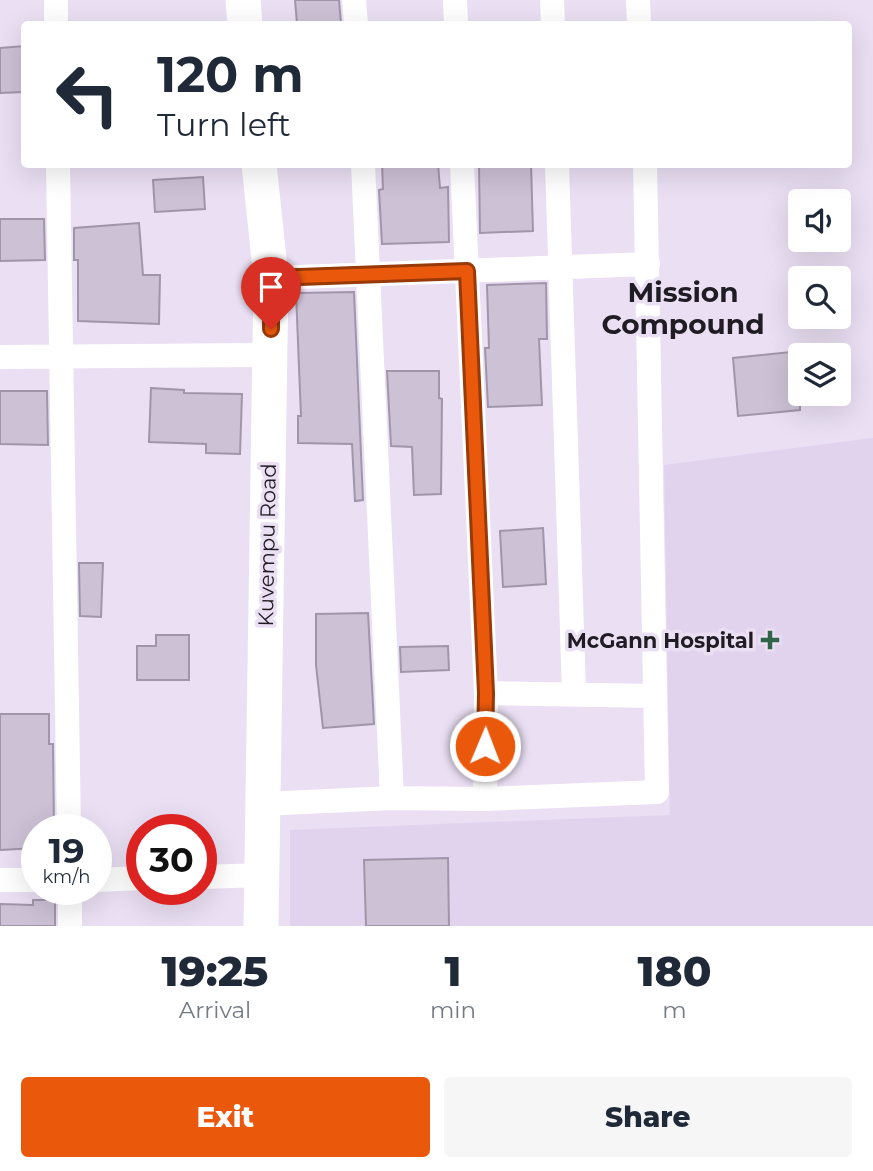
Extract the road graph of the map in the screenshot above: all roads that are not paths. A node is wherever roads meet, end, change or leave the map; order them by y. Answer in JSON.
{"nodes":[{"id":1,"x":56,"y":0,"type":"edge"},
{"id":2,"x":243,"y":0,"type":"edge"},
{"id":3,"x":354,"y":0,"type":"edge"},
{"id":4,"x":455,"y":0,"type":"edge"},
{"id":5,"x":552,"y":0,"type":"edge"},
{"id":6,"x":638,"y":0,"type":"edge"},
{"id":7,"x":56,"y":21,"type":"edge"},
{"id":8,"x":245,"y":21,"type":"edge"},
{"id":9,"x":356,"y":21,"type":"edge"},
{"id":10,"x":456,"y":21,"type":"edge"},
{"id":11,"x":553,"y":21,"type":"edge"},
{"id":12,"x":639,"y":21,"type":"edge"},
{"id":13,"x":58,"y":168,"type":"edge"},
{"id":14,"x":259,"y":168,"type":"edge"},
{"id":15,"x":363,"y":168,"type":"edge"},
{"id":16,"x":463,"y":168,"type":"edge"},
{"id":17,"x":557,"y":168,"type":"edge"},
{"id":18,"x":645,"y":168,"type":"edge"},
{"id":19,"x":648,"y":264,"type":"junction"},
{"id":20,"x":562,"y":268,"type":"junction"},
{"id":21,"x":467,"y":271,"type":"junction"},
{"id":22,"x":368,"y":273,"type":"junction"},
{"id":23,"x":271,"y":278,"type":"junction"},
{"id":24,"x":271,"y":355,"type":"junction"},
{"id":25,"x":0,"y":357,"type":"edge"},
{"id":26,"x":61,"y":358,"type":"junction"},
{"id":27,"x":486,"y":693,"type":"junction"},
{"id":28,"x":573,"y":693,"type":"junction"},
{"id":29,"x":655,"y":696,"type":"junction"},
{"id":30,"x":392,"y":798,"type":"junction"},
{"id":31,"x":485,"y":799,"type":"junction"},
{"id":32,"x":262,"y":804,"type":"junction"},
{"id":33,"x":69,"y":814,"type":"edge"},
{"id":34,"x":261,"y":875,"type":"junction"},
{"id":35,"x":217,"y":876,"type":"edge"},
{"id":36,"x":0,"y":880,"type":"edge"},
{"id":37,"x":21,"y":880,"type":"edge"},
{"id":38,"x":70,"y":905,"type":"edge"},
{"id":39,"x":70,"y":926,"type":"edge"},
{"id":40,"x":261,"y":926,"type":"edge"}],
"edges":[{"from":1,"to":7,"type":"street"},
{"from":2,"to":8,"type":"main road"},
{"from":3,"to":9,"type":"street"},
{"from":4,"to":10,"type":"street"},
{"from":5,"to":11,"type":"street"},
{"from":6,"to":12,"type":"street"},
{"from":13,"to":26,"type":"street"},
{"from":14,"to":23,"type":"main road","name":"Kuvempu Road"},
{"from":15,"to":22,"type":"street"},
{"from":16,"to":21,"type":"street"},
{"from":17,"to":20,"type":"street"},
{"from":18,"to":19,"type":"street"},
{"from":19,"to":20,"type":"street"},
{"from":19,"to":29,"type":"street"},
{"from":20,"to":21,"type":"street"},
{"from":20,"to":28,"type":"street"},
{"from":21,"to":22,"type":"street"},
{"from":21,"to":27,"type":"street"},
{"from":22,"to":23,"type":"street"},
{"from":22,"to":30,"type":"street"},
{"from":23,"to":24,"type":"main road","name":"Kuvempu Road"},
{"from":24,"to":26,"type":"street"},
{"from":24,"to":32,"type":"main road","name":"Kuvempu Road"},
{"from":25,"to":26,"type":"street"},
{"from":26,"to":33,"type":"street"},
{"from":27,"to":28,"type":"street"},
{"from":27,"to":31,"type":"street"},
{"from":28,"to":29,"type":"street"},
{"from":29,"to":31,"type":"street"},
{"from":30,"to":31,"type":"street"},
{"from":30,"to":32,"type":"street"},
{"from":32,"to":34,"type":"main road","name":"Kuvempu Road"},
{"from":34,"to":35,"type":"street"},
{"from":34,"to":40,"type":"main road","name":"Kuvempu Road"},
{"from":36,"to":37,"type":"street"},
{"from":38,"to":39,"type":"street"}]}
